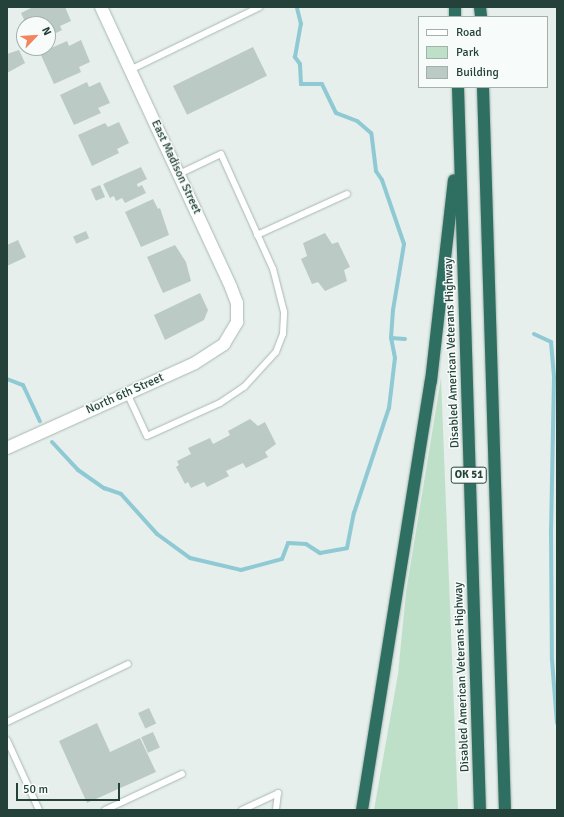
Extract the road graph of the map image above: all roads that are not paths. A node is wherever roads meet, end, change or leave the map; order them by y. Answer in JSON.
{"nodes":[{"id":1,"x":101,"y":7,"type":"edge"},
{"id":2,"x":260,"y":7,"type":"edge"},
{"id":3,"x":130,"y":70,"type":"junction"},
{"id":4,"x":458,"y":88,"type":"edge"},
{"id":5,"x":483,"y":88,"type":"edge"},
{"id":6,"x":459,"y":139,"type":"junction"},
{"id":7,"x":179,"y":174,"type":"junction"},
{"id":8,"x":348,"y":194,"type":"dead end"},
{"id":9,"x":257,"y":235,"type":"junction"},
{"id":10,"x":234,"y":329,"type":"joint"},
{"id":11,"x":127,"y":393,"type":"junction"},
{"id":12,"x":7,"y":448,"type":"edge"},
{"id":13,"x":128,"y":664,"type":"dead end"},
{"id":14,"x":7,"y":722,"type":"edge"},
{"id":15,"x":7,"y":740,"type":"edge"},
{"id":16,"x":182,"y":774,"type":"dead end"},
{"id":17,"x":39,"y":810,"type":"edge"},
{"id":18,"x":105,"y":810,"type":"edge"},
{"id":19,"x":242,"y":810,"type":"edge"},
{"id":20,"x":276,"y":810,"type":"edge"},
{"id":21,"x":362,"y":810,"type":"edge"},
{"id":22,"x":480,"y":810,"type":"edge"},
{"id":23,"x":505,"y":810,"type":"edge"}],
"edges":[{"from":1,"to":3,"type":"street","name":"East Madison Street"},
{"from":2,"to":3,"type":"lane"},
{"from":3,"to":7,"type":"street","name":"East Madison Street"},
{"from":4,"to":6,"type":"highway","name":"Disabled American Veterans Highway","number":"OK 51"},
{"from":5,"to":23,"type":"highway","number":"OK 51"},
{"from":6,"to":21,"type":"highway"},
{"from":6,"to":22,"type":"highway","name":"Disabled American Veterans Highway","number":"OK 51"},
{"from":7,"to":9,"type":"lane"},
{"from":7,"to":10,"type":"street","name":"East Madison Street"},
{"from":8,"to":9,"type":"lane"},
{"from":9,"to":11,"type":"lane"},
{"from":10,"to":11,"type":"street","name":"North 6th Street"},
{"from":11,"to":12,"type":"street","name":"North 6th Street"},
{"from":13,"to":14,"type":"lane"},
{"from":15,"to":17,"type":"lane"},
{"from":16,"to":18,"type":"lane"},
{"from":19,"to":20,"type":"lane"}]}
